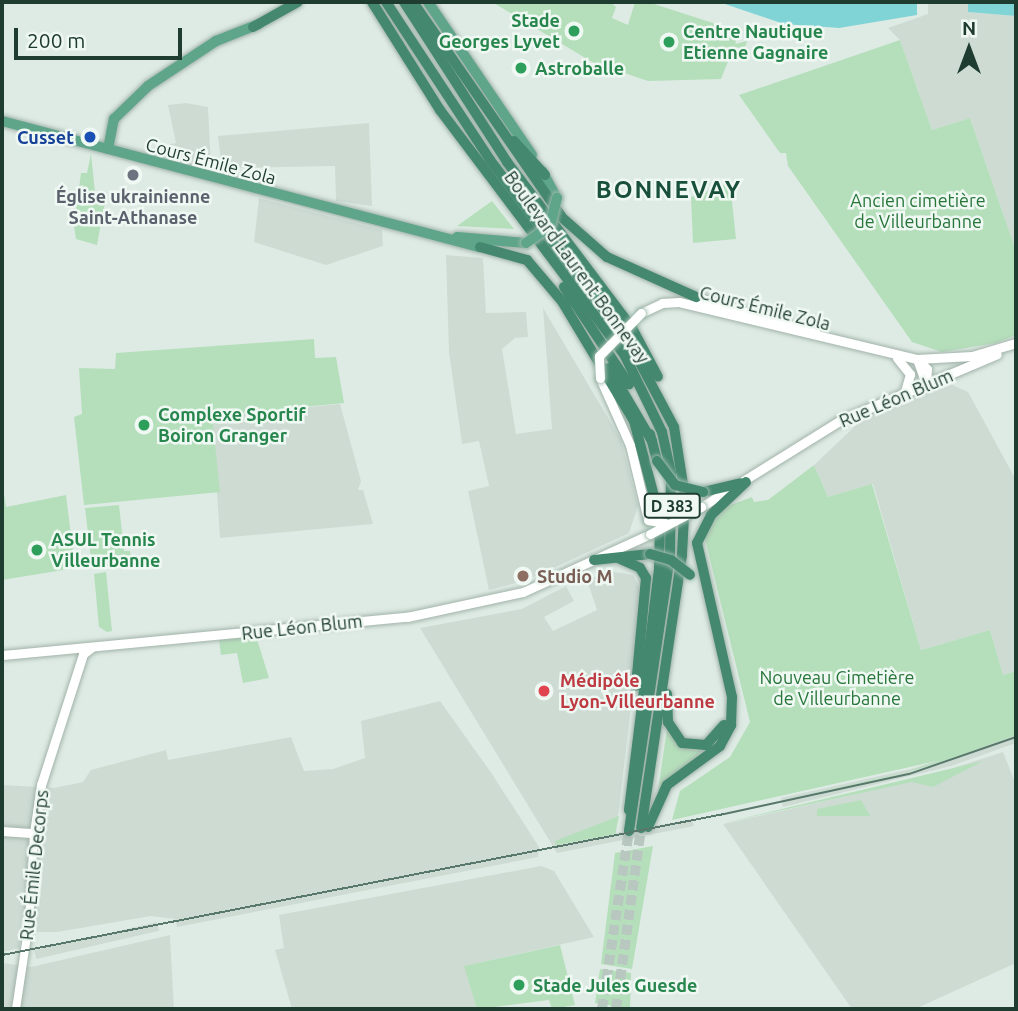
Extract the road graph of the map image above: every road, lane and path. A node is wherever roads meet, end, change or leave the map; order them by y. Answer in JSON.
{"nodes":[{"id":1,"x":298,"y":2,"type":"edge"},
{"id":2,"x":372,"y":2,"type":"edge"},
{"id":3,"x":386,"y":2,"type":"edge"},
{"id":4,"x":397,"y":2,"type":"edge"},
{"id":5,"x":404,"y":2,"type":"edge"},
{"id":6,"x":413,"y":2,"type":"edge"},
{"id":7,"x":419,"y":2,"type":"edge"},
{"id":8,"x":428,"y":2,"type":"edge"},
{"id":9,"x":283,"y":3,"type":"edge"},
{"id":10,"x":253,"y":27,"type":"junction"},
{"id":11,"x":425,"y":38,"type":"junction"},
{"id":12,"x":2,"y":121,"type":"edge"},
{"id":13,"x":108,"y":149,"type":"junction"},
{"id":14,"x":507,"y":162,"type":"junction"},
{"id":15,"x":545,"y":175,"type":"junction"},
{"id":16,"x":561,"y":216,"type":"junction"},
{"id":17,"x":412,"y":230,"type":"junction"},
{"id":18,"x":529,"y":239,"type":"junction"},
{"id":19,"x":480,"y":247,"type":"joint"},
{"id":20,"x":696,"y":297,"type":"joint"},
{"id":21,"x":563,"y":303,"type":"junction"},
{"id":22,"x":843,"y":343,"type":"junction"},
{"id":23,"x":1016,"y":344,"type":"edge"},
{"id":24,"x":896,"y":357,"type":"junction"},
{"id":25,"x":917,"y":359,"type":"junction"},
{"id":26,"x":600,"y":378,"type":"junction"},
{"id":27,"x":926,"y":384,"type":"junction"},
{"id":28,"x":905,"y":392,"type":"junction"},
{"id":29,"x":662,"y":397,"type":"junction"},
{"id":30,"x":652,"y":441,"type":"junction"},
{"id":31,"x":747,"y":482,"type":"junction"},
{"id":32,"x":648,"y":518,"type":"junction"},
{"id":33,"x":671,"y":522,"type":"junction"},
{"id":34,"x":618,"y":558,"type":"junction"},
{"id":35,"x":594,"y":560,"type":"junction"},
{"id":36,"x":659,"y":569,"type":"junction"},
{"id":37,"x":92,"y":647,"type":"junction"},
{"id":38,"x":2,"y":655,"type":"edge"},
{"id":39,"x":666,"y":667,"type":"junction"},
{"id":40,"x":635,"y":736,"type":"junction"},
{"id":41,"x":630,"y":815,"type":"junction"},
{"id":42,"x":2,"y":831,"type":"edge"},
{"id":43,"x":629,"y":831,"type":"tunnel mouth"},
{"id":44,"x":34,"y":833,"type":"junction"},
{"id":45,"x":16,"y":1009,"type":"edge"}],
"edges":[{"from":1,"to":10,"type":"highway"},
{"from":2,"to":18,"type":"highway","name":"Boulevard Laurent Bonnevay","number":"D 383"},
{"from":3,"to":29,"type":"highway","name":"Boulevard Laurent Bonnevay","number":"D 383"},
{"from":4,"to":11,"type":"highway"},
{"from":5,"to":11,"type":"highway"},
{"from":6,"to":16,"type":"highway"},
{"from":7,"to":15,"type":"highway"},
{"from":8,"to":15,"type":"main road"},
{"from":9,"to":10,"type":"main road"},
{"from":10,"to":13,"type":"main road"},
{"from":11,"to":14,"type":"highway"},
{"from":12,"to":13,"type":"main road","name":"Cours Émile Zola"},
{"from":13,"to":17,"type":"main road","name":"Cours Émile Zola"},
{"from":14,"to":16,"type":"highway"},
{"from":14,"to":29,"type":"highway"},
{"from":15,"to":18,"type":"main road","bridge":true},
{"from":16,"to":20,"type":"highway"},
{"from":17,"to":18,"type":"main road","name":"Cours Émile Zola"},
{"from":17,"to":19,"type":"main road","name":"Cours Émile Zola"},
{"from":18,"to":30,"type":"highway"},
{"from":18,"to":41,"type":"highway","name":"Boulevard Laurent Bonnevay","number":"D 383"},
{"from":19,"to":21,"type":"highway"},
{"from":20,"to":22,"type":"main road","name":"Cours Émile Zola"},
{"from":21,"to":30,"type":"highway"},
{"from":21,"to":36,"type":"highway"},
{"from":22,"to":24,"type":"main road","name":"Cours Émile Zola"},
{"from":22,"to":26,"type":"main road","name":"Cours Émile Zola","bridge":true},
{"from":23,"to":25,"type":"main road","name":"Cours Émile Zola"},
{"from":23,"to":27,"type":"main road","name":"Rue Léon Blum"},
{"from":24,"to":25,"type":"main road","name":"Cours Émile Zola"},
{"from":24,"to":28,"type":"main road"},
{"from":25,"to":27,"type":"main road"},
{"from":26,"to":32,"type":"main road"},
{"from":26,"to":36,"type":"highway"},
{"from":27,"to":28,"type":"main road","name":"Rue Léon Blum"},
{"from":28,"to":31,"type":"main road","name":"Rue Léon Blum"},
{"from":29,"to":39,"type":"highway","name":"Boulevard Laurent Bonnevay","number":"D 383"},
{"from":30,"to":31,"type":"highway","bridge":true},
{"from":31,"to":33,"type":"main road","name":"Rue Léon Blum","bridge":true},
{"from":31,"to":39,"type":"highway","name":"Boulevard Laurent Bonnevay","number":"D 383"},
{"from":32,"to":33,"type":"main road","bridge":true},
{"from":32,"to":35,"type":"main road","name":"Rue Léon Blum"},
{"from":33,"to":35,"type":"main road","name":"Rue Léon Blum","bridge":true},
{"from":34,"to":35,"type":"highway"},
{"from":34,"to":39,"type":"highway","bridge":true},
{"from":34,"to":40,"type":"highway"},
{"from":35,"to":37,"type":"main road","name":"Rue Léon Blum"},
{"from":36,"to":40,"type":"highway"},
{"from":37,"to":38,"type":"main road","name":"Rue Léon Blum"},
{"from":37,"to":44,"type":"main road","name":"Rue Émile Decorps"},
{"from":40,"to":41,"type":"highway"},
{"from":41,"to":43,"type":"highway","name":"Boulevard Laurent Bonnevay","number":"D 383"},
{"from":42,"to":44,"type":"main road"},
{"from":44,"to":45,"type":"street","name":"Rue Émile Decorps"}]}
